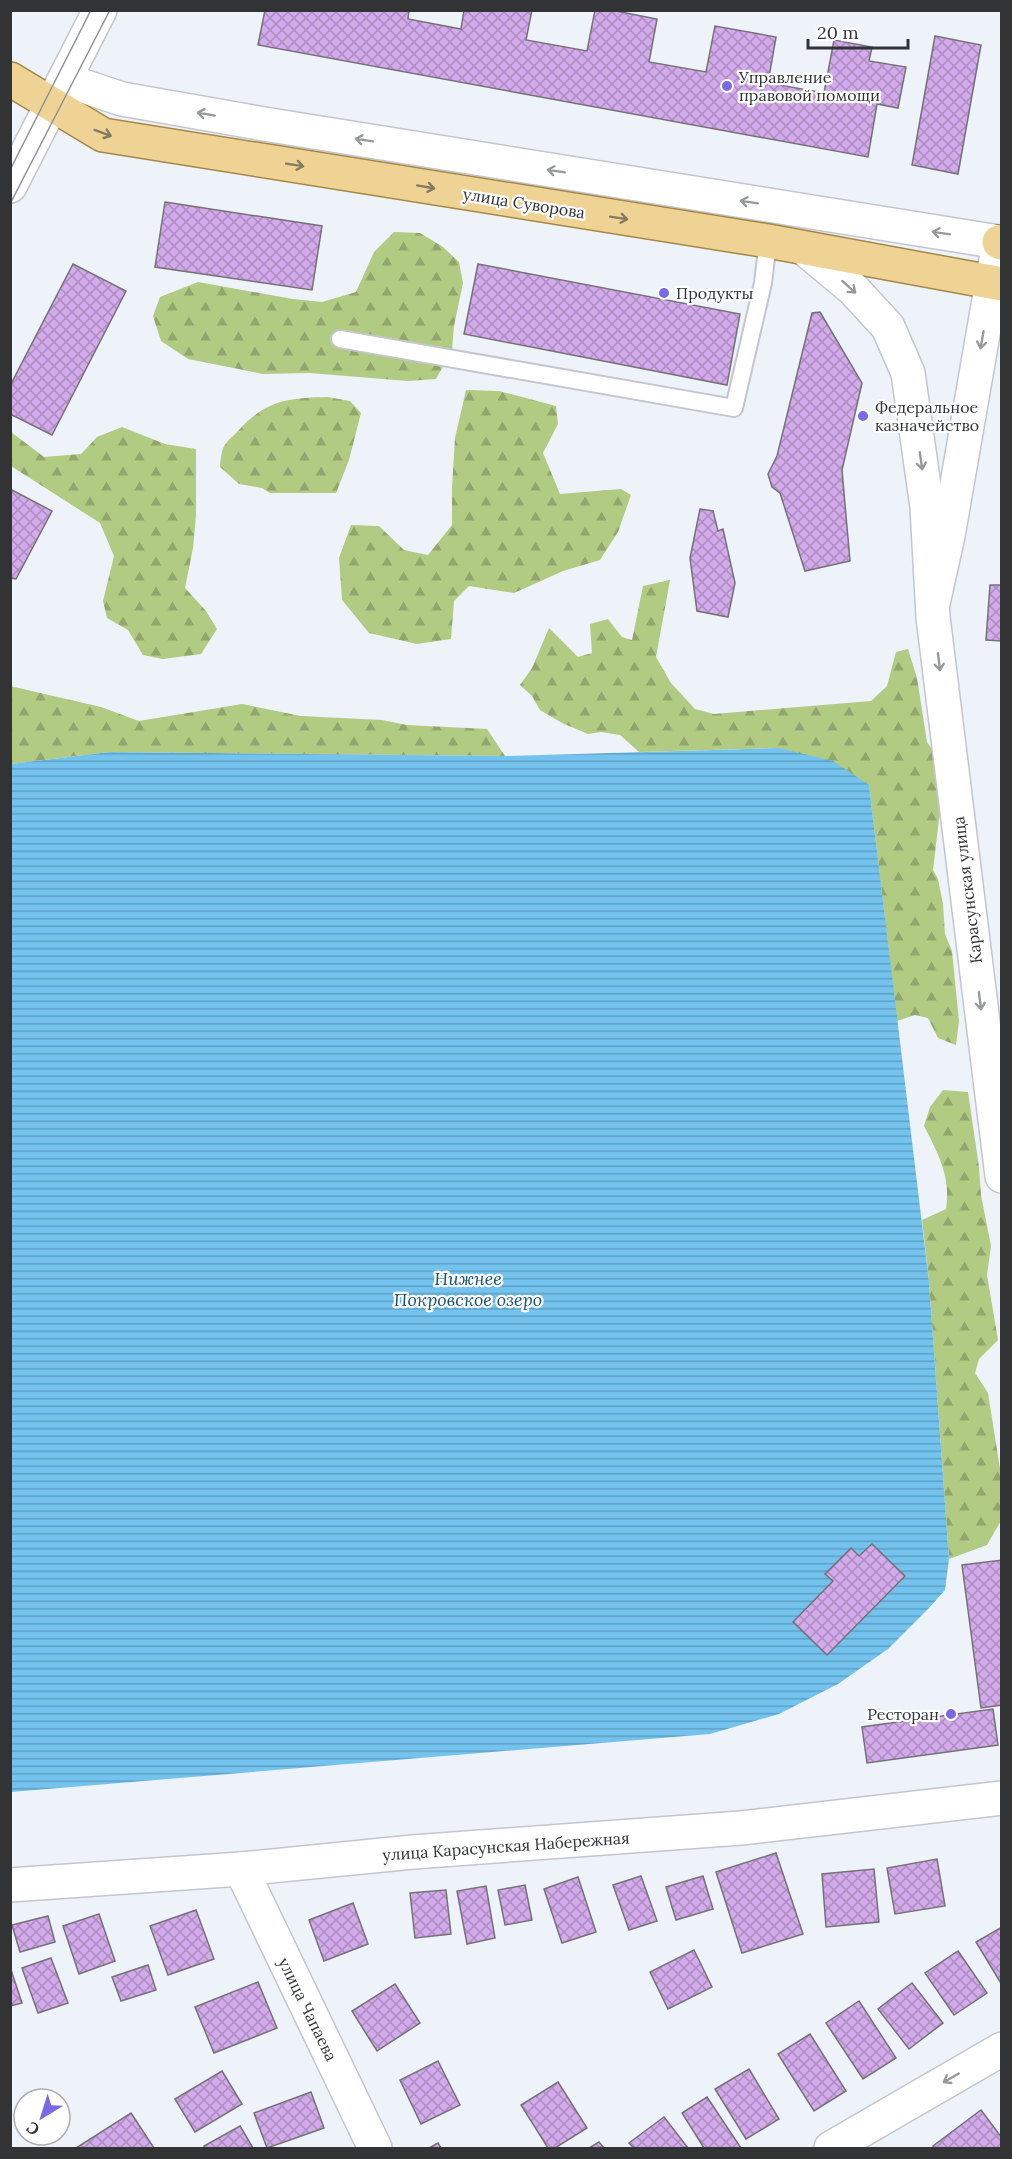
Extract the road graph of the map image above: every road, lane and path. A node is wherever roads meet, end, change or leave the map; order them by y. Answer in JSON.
{"nodes":[{"id":1,"x":100,"y":10,"type":"edge"},
{"id":2,"x":10,"y":79,"type":"edge"},
{"id":3,"x":59,"y":92,"type":"junction"},
{"id":4,"x":10,"y":186,"type":"edge"},
{"id":5,"x":1001,"y":238,"type":"edge"},
{"id":6,"x":768,"y":241,"type":"junction"},
{"id":7,"x":805,"y":249,"type":"junction"},
{"id":8,"x":997,"y":284,"type":"edge"},
{"id":9,"x":340,"y":339,"type":"dead end"},
{"id":10,"x":933,"y":603,"type":"junction"},
{"id":11,"x":1002,"y":1176,"type":"edge"},
{"id":12,"x":1002,"y":1798,"type":"edge"},
{"id":13,"x":241,"y":1869,"type":"junction"},
{"id":14,"x":10,"y":1885,"type":"edge"},
{"id":15,"x":1002,"y":2049,"type":"edge"},
{"id":16,"x":375,"y":2148,"type":"edge"},
{"id":17,"x":831,"y":2148,"type":"edge"}],
"edges":[{"from":1,"to":3,"type":"street"},
{"from":2,"to":3,"type":"main road","name":"улица Суворова"},
{"from":3,"to":4,"type":"street"},
{"from":5,"to":3,"type":"street","one_way":true},
{"from":3,"to":6,"type":"main road","name":"улица Суворова","one_way":true},
{"from":5,"to":8,"type":"street","name":"Карасунская улица"},
{"from":6,"to":7,"type":"main road","name":"улица Суворова"},
{"from":6,"to":9,"type":"lane"},
{"from":7,"to":8,"type":"main road","name":"улица Суворова"},
{"from":7,"to":10,"type":"street","name":"Карасунская улица","one_way":true},
{"from":8,"to":10,"type":"street","name":"Карасунская улица","one_way":true},
{"from":10,"to":11,"type":"street","name":"Карасунская улица","one_way":true},
{"from":12,"to":13,"type":"street","name":"улица Карасунская Набережная"},
{"from":13,"to":14,"type":"street","name":"улица Карасунская Набережная"},
{"from":13,"to":16,"type":"street","name":"улица Чапаева"},
{"from":15,"to":17,"type":"street","one_way":true}]}
